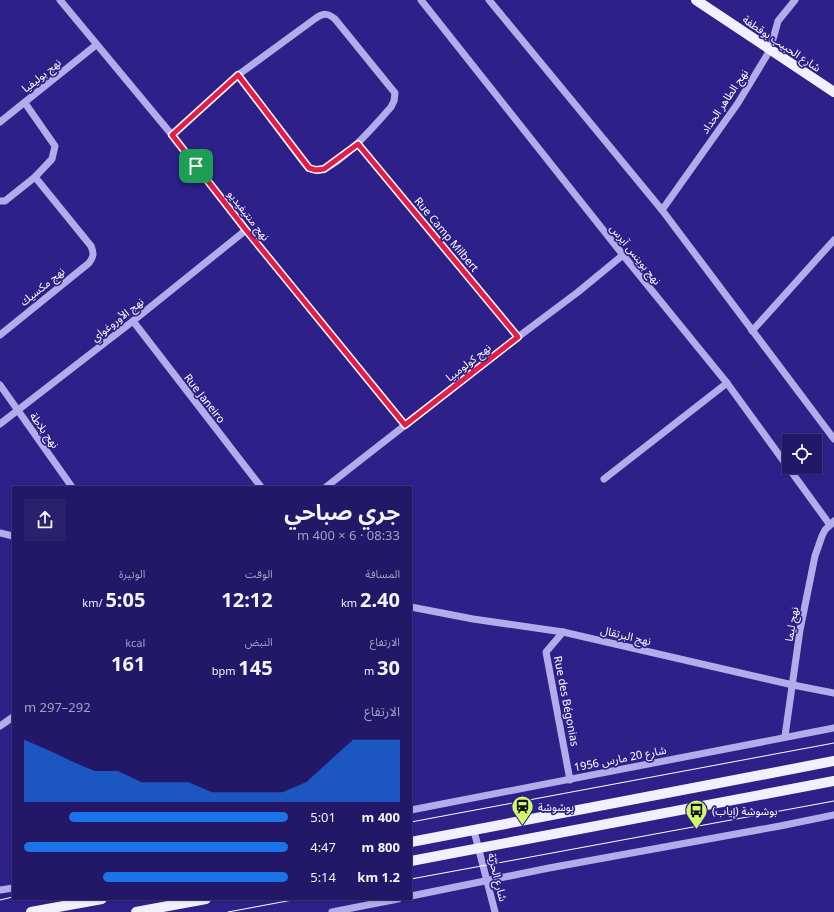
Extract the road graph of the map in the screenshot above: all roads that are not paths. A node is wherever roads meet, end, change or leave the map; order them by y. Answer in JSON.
{"nodes":[{"id":1,"x":60,"y":0,"type":"edge"},
{"id":2,"x":421,"y":0,"type":"edge"},
{"id":3,"x":490,"y":0,"type":"edge"},
{"id":4,"x":696,"y":0,"type":"edge"},
{"id":5,"x":795,"y":0,"type":"edge"},
{"id":6,"x":96,"y":45,"type":"junction"},
{"id":7,"x":770,"y":50,"type":"junction"},
{"id":8,"x":238,"y":75,"type":"junction"},
{"id":9,"x":834,"y":92,"type":"edge"},
{"id":10,"x":25,"y":103,"type":"junction"},
{"id":11,"x":0,"y":122,"type":"edge"},
{"id":12,"x":172,"y":135,"type":"junction"},
{"id":13,"x":358,"y":144,"type":"junction"},
{"id":14,"x":35,"y":176,"type":"junction"},
{"id":15,"x":0,"y":201,"type":"edge"},
{"id":16,"x":662,"y":210,"type":"junction"},
{"id":17,"x":246,"y":230,"type":"junction"},
{"id":18,"x":834,"y":240,"type":"edge"},
{"id":19,"x":623,"y":255,"type":"junction"},
{"id":20,"x":133,"y":321,"type":"junction"},
{"id":21,"x":752,"y":331,"type":"junction"},
{"id":22,"x":0,"y":335,"type":"edge"},
{"id":23,"x":518,"y":337,"type":"junction"},
{"id":24,"x":728,"y":382,"type":"junction"},
{"id":25,"x":0,"y":385,"type":"edge"},
{"id":26,"x":17,"y":410,"type":"junction"},
{"id":27,"x":0,"y":424,"type":"edge"},
{"id":28,"x":405,"y":425,"type":"junction"},
{"id":29,"x":834,"y":439,"type":"edge"},
{"id":30,"x":604,"y":479,"type":"dead end"},
{"id":31,"x":71,"y":486,"type":"edge"},
{"id":32,"x":260,"y":486,"type":"edge"},
{"id":33,"x":327,"y":486,"type":"edge"},
{"id":34,"x":832,"y":523,"type":"edge"},
{"id":35,"x":0,"y":533,"type":"edge"},
{"id":36,"x":12,"y":536,"type":"edge"},
{"id":37,"x":412,"y":607,"type":"edge"},
{"id":38,"x":563,"y":632,"type":"junction"},
{"id":39,"x":793,"y":685,"type":"junction"},
{"id":40,"x":834,"y":693,"type":"edge"},
{"id":41,"x":12,"y":718,"type":"edge"},
{"id":42,"x":0,"y":726,"type":"edge"},
{"id":43,"x":834,"y":728,"type":"edge"},
{"id":44,"x":786,"y":736,"type":"junction"},
{"id":45,"x":834,"y":762,"type":"edge"},
{"id":46,"x":570,"y":780,"type":"junction"},
{"id":47,"x":834,"y":781,"type":"edge"},
{"id":48,"x":412,"y":810,"type":"edge"},
{"id":49,"x":834,"y":815,"type":"edge"},
{"id":50,"x":474,"y":831,"type":"junction"},
{"id":51,"x":412,"y":842,"type":"edge"},
{"id":52,"x":479,"y":848,"type":"junction"},
{"id":53,"x":412,"y":861,"type":"edge"},
{"id":54,"x":487,"y":881,"type":"junction"},
{"id":55,"x":12,"y":888,"type":"edge"},
{"id":56,"x":0,"y":890,"type":"edge"},
{"id":57,"x":412,"y":896,"type":"edge"},
{"id":58,"x":97,"y":900,"type":"edge"},
{"id":59,"x":201,"y":900,"type":"edge"},
{"id":60,"x":393,"y":900,"type":"edge"},
{"id":61,"x":31,"y":912,"type":"edge"},
{"id":62,"x":136,"y":912,"type":"edge"},
{"id":63,"x":332,"y":912,"type":"edge"},
{"id":64,"x":495,"y":912,"type":"edge"}],
"edges":[{"from":1,"to":6,"type":"street","name":"نهج منتيفيديو"},
{"from":2,"to":19,"type":"street","name":"نهج بوينس آيرس"},
{"from":3,"to":16,"type":"street"},
{"from":4,"to":7,"type":"main road","name":"شارع الحبيب بوقطفة"},
{"from":5,"to":7,"type":"street","name":"نهج الطاهر الحداد"},
{"from":6,"to":10,"type":"street","name":"نهج بوليفيا"},
{"from":6,"to":12,"type":"street","name":"نهج منتيفيديو"},
{"from":7,"to":9,"type":"main road","name":"شارع الحبيب بوقطفة"},
{"from":7,"to":16,"type":"street","name":"نهج الطاهر الحداد"},
{"from":8,"to":12,"type":"street"},
{"from":8,"to":13,"type":"street"},
{"from":8,"to":13,"type":"street"},
{"from":10,"to":11,"type":"street","name":"نهج بوليفيا"},
{"from":10,"to":14,"type":"street"},
{"from":12,"to":17,"type":"street","name":"نهج منتيفيديو"},
{"from":13,"to":23,"type":"street","name":"Rue Camp Milbert"},
{"from":14,"to":15,"type":"street"},
{"from":14,"to":22,"type":"street","name":"نهج مكسيك"},
{"from":16,"to":21,"type":"street"},
{"from":17,"to":20,"type":"street","name":"نهج الأوروغواي"},
{"from":17,"to":28,"type":"street","name":"نهج منتيفيديو"},
{"from":18,"to":21,"type":"street"},
{"from":19,"to":23,"type":"street","name":"نهج كولومبيا"},
{"from":19,"to":24,"type":"street","name":"نهج بوينس آيرس"},
{"from":20,"to":26,"type":"street","name":"نهج الأوروغواي"},
{"from":20,"to":32,"type":"street","name":"Rue Janeiro"},
{"from":21,"to":29,"type":"street"},
{"from":23,"to":28,"type":"street","name":"نهج كولومبيا"},
{"from":24,"to":30,"type":"street"},
{"from":24,"to":34,"type":"street","name":"نهج بوينس آيرس"},
{"from":25,"to":26,"type":"street","name":"نهج بلاطة"},
{"from":26,"to":27,"type":"street","name":"نهج الأوروغواي"},
{"from":26,"to":31,"type":"street","name":"نهج بلاطة"},
{"from":28,"to":33,"type":"street","name":"نهج كولومبيا"},
{"from":34,"to":39,"type":"street","name":"نهج ليما"},
{"from":35,"to":36,"type":"street"},
{"from":37,"to":38,"type":"street","name":"نهج البرتقال"},
{"from":38,"to":39,"type":"street","name":"نهج البرتقال"},
{"from":38,"to":46,"type":"street","name":"Rue des Bégonias"},
{"from":39,"to":40,"type":"street","name":"نهج البرتقال"},
{"from":39,"to":44,"type":"street","name":"نهج ليما"},
{"from":41,"to":42,"type":"street"},
{"from":43,"to":44,"type":"street","name":"شارع 20 مارس 1956"},
{"from":44,"to":46,"type":"street","name":"شارع 20 مارس 1956"},
{"from":45,"to":50,"type":"main road"},
{"from":46,"to":48,"type":"street","name":"شارع 20 مارس 1956"},
{"from":47,"to":52,"type":"main road"},
{"from":49,"to":54,"type":"street"},
{"from":50,"to":51,"type":"main road"},
{"from":50,"to":52,"type":"street","name":"شارع الحرّيّة"},
{"from":52,"to":53,"type":"main road"},
{"from":52,"to":54,"type":"street","name":"شارع الحرّيّة"},
{"from":54,"to":57,"type":"street"},
{"from":54,"to":64,"type":"street","name":"شارع الحرّيّة"},
{"from":55,"to":56,"type":"street"},
{"from":58,"to":61,"type":"main road"},
{"from":59,"to":62,"type":"main road"},
{"from":60,"to":63,"type":"street"}]}
